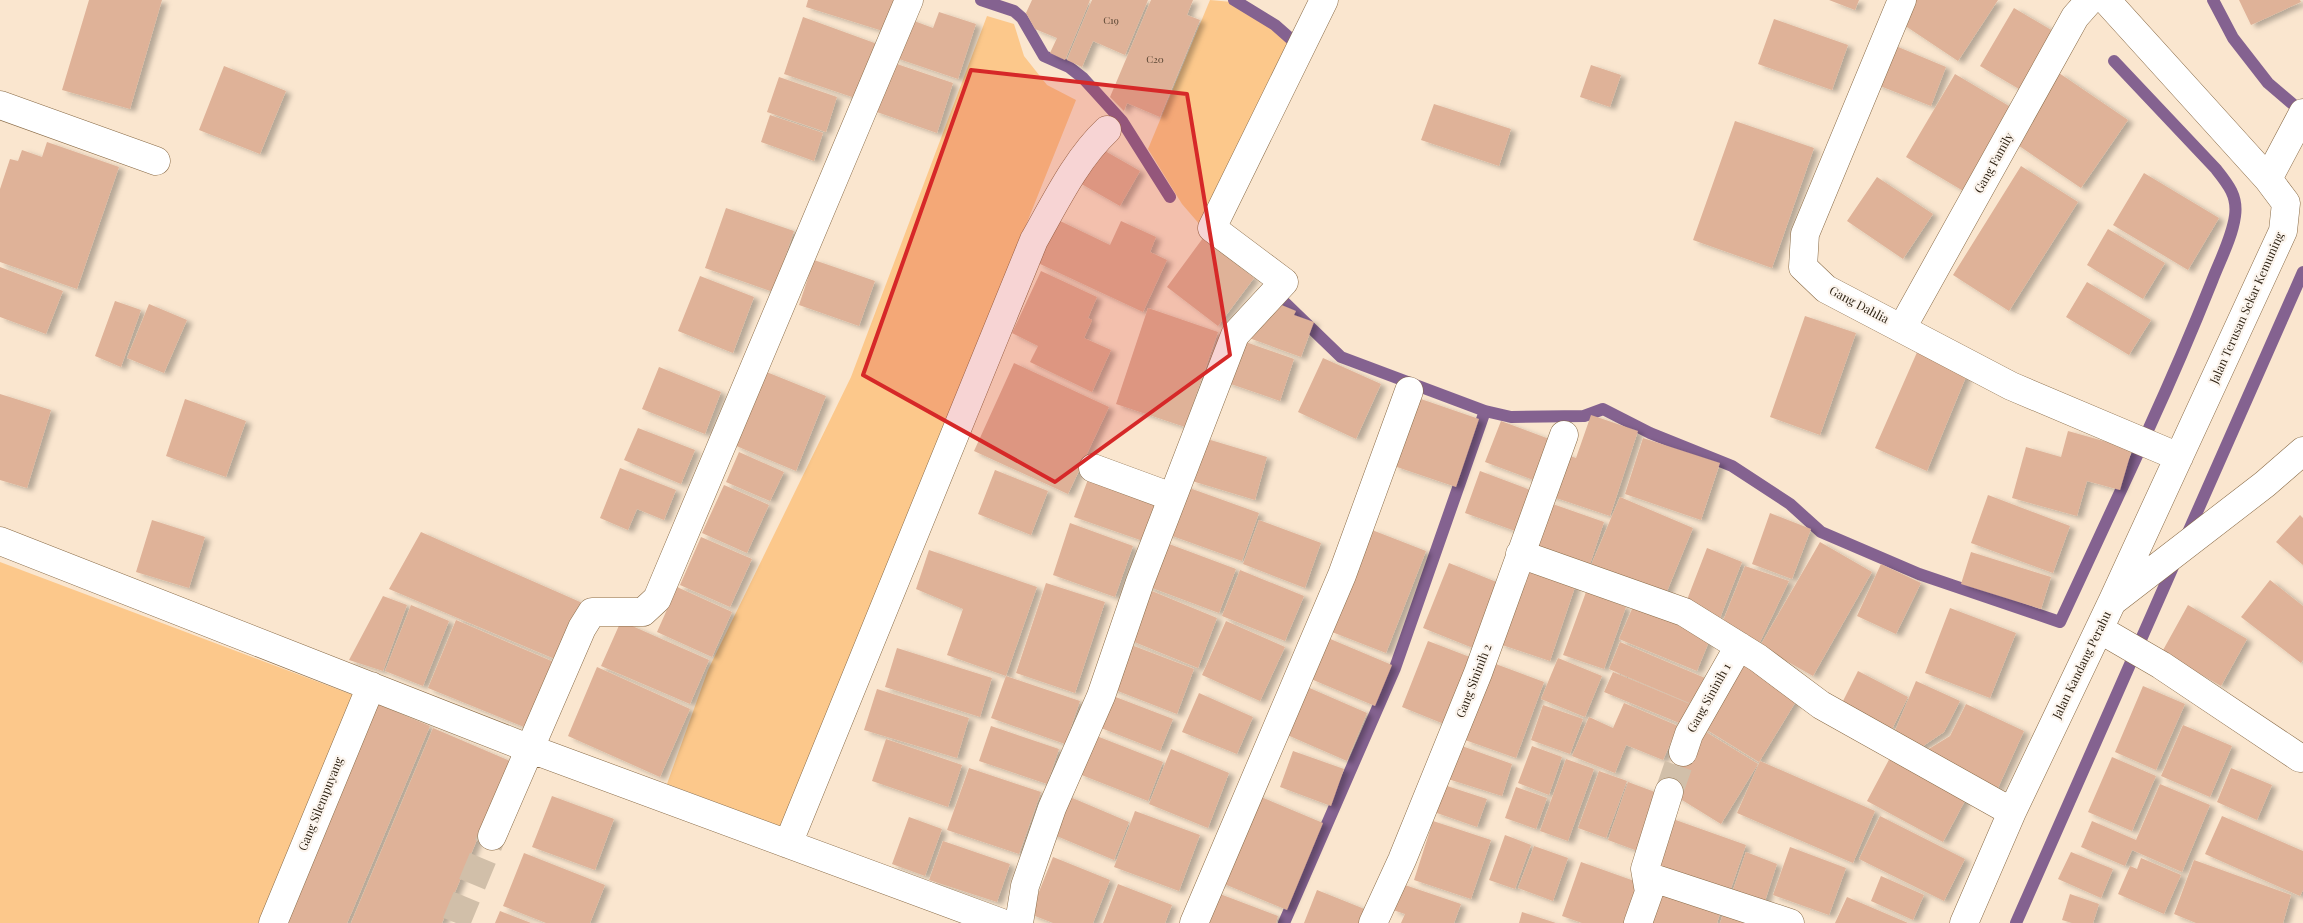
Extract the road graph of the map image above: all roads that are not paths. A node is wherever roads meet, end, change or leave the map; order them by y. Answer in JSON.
{"nodes":[{"id":1,"x":909,"y":0,"type":"edge"},
{"id":2,"x":1324,"y":0,"type":"edge"},
{"id":3,"x":1902,"y":0,"type":"edge"},
{"id":4,"x":2090,"y":0,"type":"edge"},
{"id":5,"x":2106,"y":0,"type":"edge"},
{"id":6,"x":0,"y":105,"type":"edge"},
{"id":7,"x":1107,"y":130,"type":"dead end"},
{"id":8,"x":2298,"y":131,"type":"edge"},
{"id":9,"x":156,"y":161,"type":"dead end"},
{"id":10,"x":2268,"y":179,"type":"junction"},
{"id":11,"x":1902,"y":328,"type":"junction"},
{"id":12,"x":1408,"y":391,"type":"dead end"},
{"id":13,"x":1564,"y":435,"type":"dead end"},
{"id":14,"x":2303,"y":451,"type":"edge"},
{"id":15,"x":2179,"y":457,"type":"junction"},
{"id":16,"x":1093,"y":468,"type":"dead end"},
{"id":17,"x":1172,"y":497,"type":"junction"},
{"id":18,"x":0,"y":541,"type":"edge"},
{"id":19,"x":1520,"y":554,"type":"junction"},
{"id":20,"x":2112,"y":602,"type":"junction"},
{"id":21,"x":2099,"y":629,"type":"junction"},
{"id":22,"x":1739,"y":646,"type":"junction"},
{"id":23,"x":371,"y":686,"type":"junction"},
{"id":24,"x":528,"y":748,"type":"junction"},
{"id":25,"x":1683,"y":752,"type":"tunnel mouth"},
{"id":26,"x":2300,"y":758,"type":"dead end"},
{"id":27,"x":1669,"y":792,"type":"tunnel mouth"},
{"id":28,"x":2012,"y":812,"type":"junction"},
{"id":29,"x":492,"y":836,"type":"tunnel mouth"},
{"id":30,"x":788,"y":844,"type":"junction"},
{"id":31,"x":1647,"y":876,"type":"junction"},
{"id":32,"x":273,"y":923,"type":"edge"},
{"id":33,"x":1002,"y":923,"type":"edge"},
{"id":34,"x":1019,"y":923,"type":"edge"},
{"id":35,"x":1194,"y":923,"type":"edge"},
{"id":36,"x":1374,"y":923,"type":"edge"},
{"id":37,"x":1638,"y":923,"type":"edge"},
{"id":38,"x":1790,"y":923,"type":"edge"},
{"id":39,"x":1964,"y":923,"type":"edge"}],
"edges":[{"from":1,"to":24,"type":"street"},
{"from":2,"to":17,"type":"street"},
{"from":3,"to":11,"type":"street","name":"Gang Dahlia"},
{"from":4,"to":11,"type":"street","name":"Gang Family"},
{"from":5,"to":10,"type":"street","name":"Jalan Terusan Sekar Kemuning"},
{"from":6,"to":9,"type":"street"},
{"from":7,"to":30,"type":"street"},
{"from":8,"to":10,"type":"street"},
{"from":10,"to":15,"type":"street","name":"Jalan Terusan Sekar Kemuning"},
{"from":11,"to":15,"type":"street","name":"Gang Dahlia"},
{"from":12,"to":35,"type":"street"},
{"from":13,"to":19,"type":"street","name":"Gang Sininih 2"},
{"from":14,"to":20,"type":"street","name":"Jalan Kandang Perahu"},
{"from":15,"to":20,"type":"street","name":"Jalan Terusan Sekar Kemuning"},
{"from":16,"to":17,"type":"street"},
{"from":17,"to":34,"type":"street"},
{"from":18,"to":23,"type":"street"},
{"from":19,"to":22,"type":"street"},
{"from":19,"to":36,"type":"street","name":"Gang Sininih 2"},
{"from":20,"to":21,"type":"street","name":"Jalan Kandang Perahu"},
{"from":21,"to":26,"type":"street"},
{"from":21,"to":28,"type":"street","name":"Jalan Kandang Perahu"},
{"from":22,"to":25,"type":"street","name":"Gang Sininih 1"},
{"from":22,"to":28,"type":"street"},
{"from":23,"to":24,"type":"street"},
{"from":23,"to":32,"type":"street","name":"Gang Silempuyang"},
{"from":24,"to":29,"type":"street"},
{"from":24,"to":30,"type":"street"},
{"from":27,"to":31,"type":"street"},
{"from":28,"to":39,"type":"street","name":"Jalan Kandang Perahu"},
{"from":30,"to":33,"type":"street"},
{"from":31,"to":37,"type":"street"},
{"from":31,"to":38,"type":"street"}]}
